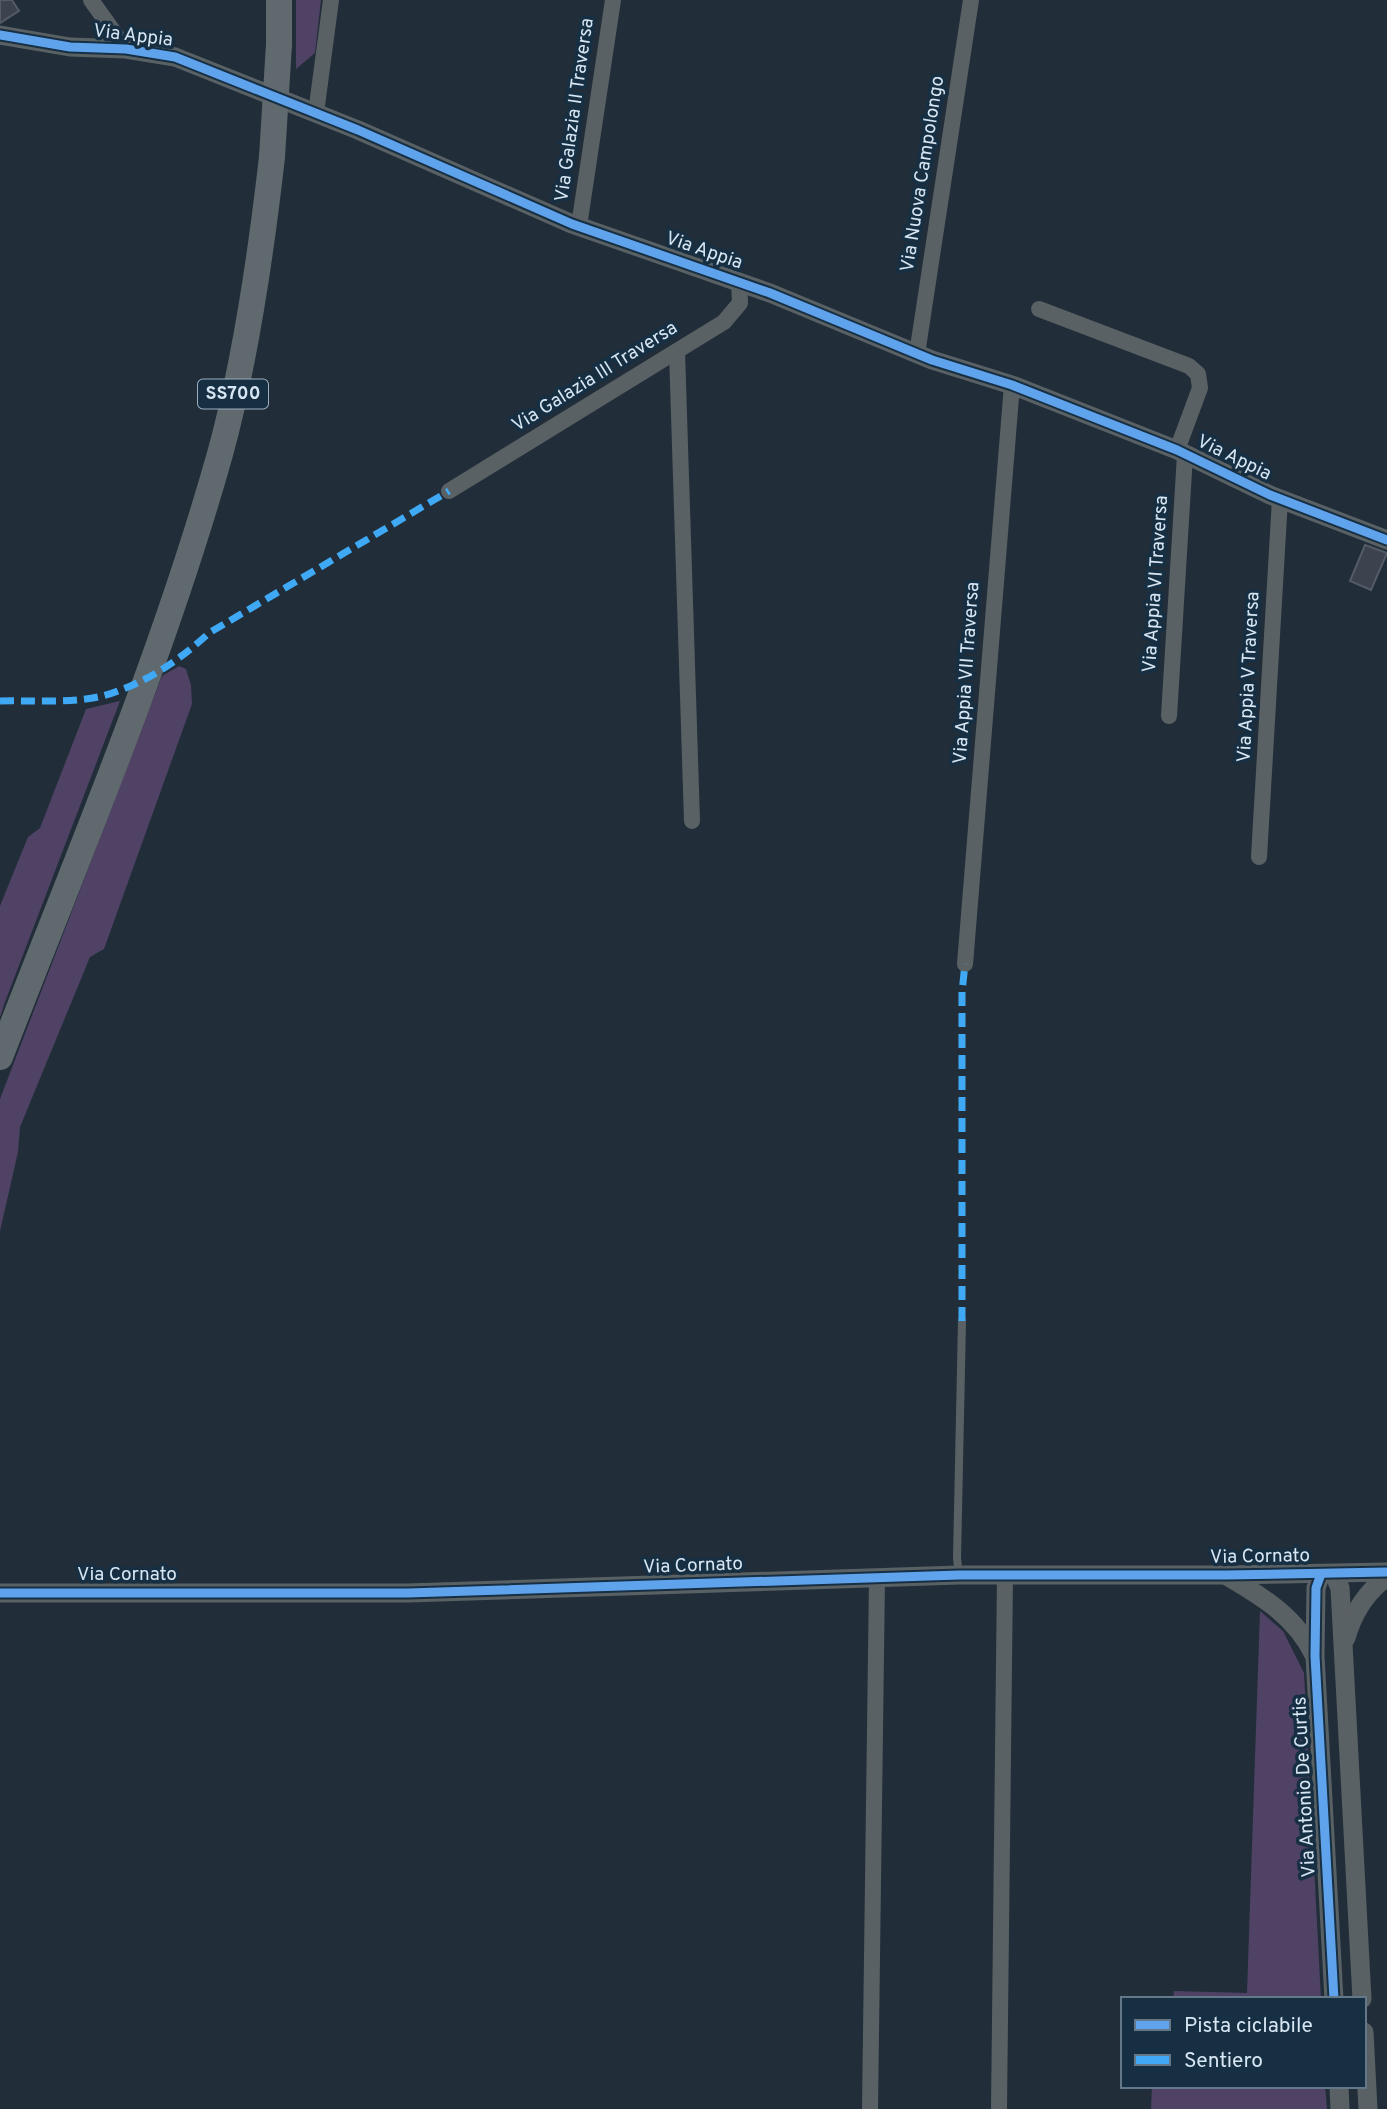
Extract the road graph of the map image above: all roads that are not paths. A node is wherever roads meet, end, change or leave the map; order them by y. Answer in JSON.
{"nodes":[{"id":1,"x":91,"y":0,"type":"edge"},
{"id":2,"x":279,"y":0,"type":"edge"},
{"id":3,"x":331,"y":0,"type":"edge"},
{"id":4,"x":613,"y":0,"type":"edge"},
{"id":5,"x":971,"y":0,"type":"edge"},
{"id":6,"x":0,"y":35,"type":"edge"},
{"id":7,"x":125,"y":49,"type":"junction"},
{"id":8,"x":316,"y":113,"type":"junction"},
{"id":9,"x":579,"y":226,"type":"junction"},
{"id":10,"x":739,"y":282,"type":"junction"},
{"id":11,"x":1039,"y":309,"type":"dead end"},
{"id":12,"x":677,"y":352,"type":"junction"},
{"id":13,"x":917,"y":354,"type":"junction"},
{"id":14,"x":1012,"y":385,"type":"junction"},
{"id":15,"x":1181,"y":452,"type":"junction"},
{"id":16,"x":449,"y":491,"type":"dead end"},
{"id":17,"x":1280,"y":499,"type":"junction"},
{"id":18,"x":1387,"y":540,"type":"edge"},
{"id":19,"x":1169,"y":716,"type":"dead end"},
{"id":20,"x":691,"y":821,"type":"dead end"},
{"id":21,"x":1259,"y":857,"type":"dead end"},
{"id":22,"x":965,"y":964,"type":"dead end"},
{"id":23,"x":0,"y":1057,"type":"edge"},
{"id":24,"x":961,"y":1321,"type":"dead end"},
{"id":25,"x":959,"y":1574,"type":"junction"},
{"id":26,"x":1005,"y":1574,"type":"junction"},
{"id":27,"x":1327,"y":1574,"type":"junction"},
{"id":28,"x":1387,"y":1574,"type":"edge"},
{"id":29,"x":1226,"y":1576,"type":"junction"},
{"id":30,"x":877,"y":1578,"type":"junction"},
{"id":31,"x":0,"y":1593,"type":"edge"},
{"id":32,"x":1343,"y":1649,"type":"junction"},
{"id":33,"x":1315,"y":1656,"type":"junction"},
{"id":34,"x":1334,"y":1997,"type":"edge"},
{"id":35,"x":1362,"y":1997,"type":"edge"},
{"id":36,"x":1366,"y":2070,"type":"edge"},
{"id":37,"x":1339,"y":2088,"type":"edge"},
{"id":38,"x":870,"y":2109,"type":"edge"},
{"id":39,"x":999,"y":2109,"type":"edge"},
{"id":40,"x":1340,"y":2109,"type":"edge"},
{"id":41,"x":1368,"y":2109,"type":"edge"}],
"edges":[{"from":1,"to":7,"type":"street"},
{"from":2,"to":23,"type":"highway","number":"SS700","bridge":true},
{"from":3,"to":8,"type":"street"},
{"from":4,"to":9,"type":"street","name":"Via Galazia II Traversa"},
{"from":5,"to":13,"type":"street","name":"Via Nuova Campolongo"},
{"from":6,"to":7,"type":"street","name":"Via Appia"},
{"from":7,"to":8,"type":"street","name":"Via Appia"},
{"from":8,"to":9,"type":"street","name":"Via Appia"},
{"from":9,"to":10,"type":"street","name":"Via Appia"},
{"from":10,"to":12,"type":"street","name":"Via Galazia III Traversa"},
{"from":10,"to":13,"type":"street","name":"Via Appia"},
{"from":11,"to":15,"type":"street","name":"Via Appia VI Traversa"},
{"from":12,"to":16,"type":"street","name":"Via Galazia III Traversa"},
{"from":12,"to":20,"type":"street"},
{"from":13,"to":14,"type":"street","name":"Via Appia"},
{"from":14,"to":15,"type":"street","name":"Via Appia"},
{"from":14,"to":22,"type":"street","name":"Via Appia VII Traversa"},
{"from":15,"to":17,"type":"street","name":"Via Appia"},
{"from":15,"to":19,"type":"street","name":"Via Appia VI Traversa"},
{"from":17,"to":18,"type":"street","name":"Via Appia"},
{"from":17,"to":21,"type":"street","name":"Via Appia V Traversa"},
{"from":24,"to":25,"type":"lane"},
{"from":25,"to":26,"type":"street","name":"Via Cornato"},
{"from":25,"to":30,"type":"street","name":"Via Cornato"},
{"from":26,"to":29,"type":"street","name":"Via Cornato"},
{"from":26,"to":39,"type":"street"},
{"from":27,"to":28,"type":"street","name":"Via Cornato"},
{"from":27,"to":29,"type":"street","name":"Via Cornato"},
{"from":27,"to":32,"type":"street"},
{"from":27,"to":33,"type":"street","name":"Via Antonio De Curtis"},
{"from":28,"to":32,"type":"street"},
{"from":29,"to":33,"type":"street","name":"Via Antonio De Curtis"},
{"from":30,"to":31,"type":"street","name":"Via Cornato"},
{"from":30,"to":38,"type":"street"},
{"from":32,"to":35,"type":"street"},
{"from":33,"to":34,"type":"street","name":"Via Antonio De Curtis"},
{"from":36,"to":41,"type":"street"},
{"from":37,"to":40,"type":"street"}]}
